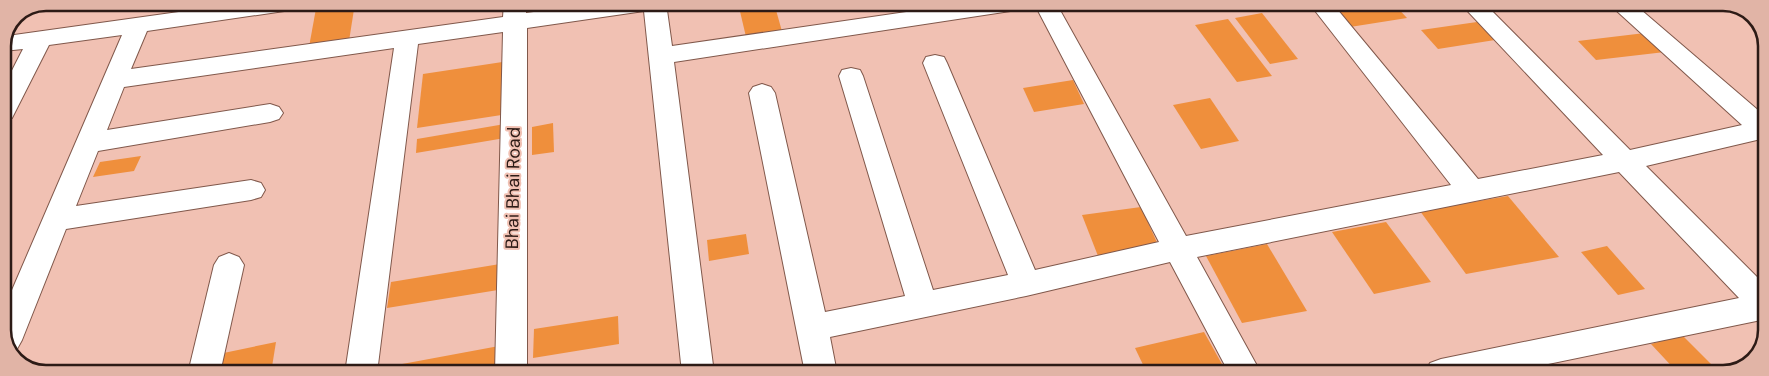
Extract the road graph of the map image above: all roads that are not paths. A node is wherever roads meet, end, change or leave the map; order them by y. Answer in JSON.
{"nodes":[{"id":1,"x":233,"y":11,"type":"edge"},
{"id":2,"x":542,"y":11,"type":"edge"},
{"id":3,"x":656,"y":11,"type":"edge"},
{"id":4,"x":964,"y":11,"type":"edge"},
{"id":5,"x":1049,"y":11,"type":"edge"},
{"id":6,"x":1326,"y":11,"type":"edge"},
{"id":7,"x":1479,"y":11,"type":"edge"},
{"id":8,"x":1628,"y":11,"type":"edge"},
{"id":9,"x":515,"y":13,"type":"edge"},
{"id":10,"x":138,"y":24,"type":"junction"},
{"id":11,"x":41,"y":38,"type":"junction"},
{"id":12,"x":407,"y":38,"type":"junction"},
{"id":13,"x":12,"y":43,"type":"edge"},
{"id":14,"x":661,"y":56,"type":"junction"},
{"id":15,"x":935,"y":63,"type":"dead end"},
{"id":16,"x":851,"y":76,"type":"dead end"},
{"id":17,"x":116,"y":80,"type":"junction"},
{"id":18,"x":762,"y":94,"type":"dead end"},
{"id":19,"x":11,"y":96,"type":"edge"},
{"id":20,"x":270,"y":114,"type":"dead end"},
{"id":21,"x":1758,"y":124,"type":"edge"},
{"id":22,"x":1758,"y":132,"type":"edge"},
{"id":23,"x":88,"y":143,"type":"junction"},
{"id":24,"x":1625,"y":161,"type":"junction"},
{"id":25,"x":251,"y":190,"type":"dead end"},
{"id":26,"x":1472,"y":191,"type":"junction"},
{"id":27,"x":57,"y":220,"type":"junction"},
{"id":28,"x":1178,"y":249,"type":"junction"},
{"id":29,"x":229,"y":265,"type":"dead end"},
{"id":30,"x":1026,"y":284,"type":"junction"},
{"id":31,"x":1758,"y":299,"type":"edge"},
{"id":32,"x":923,"y":305,"type":"junction"},
{"id":33,"x":1758,"y":307,"type":"edge"},
{"id":34,"x":11,"y":328,"type":"edge"},
{"id":35,"x":812,"y":328,"type":"junction"},
{"id":36,"x":206,"y":365,"type":"edge"},
{"id":37,"x":361,"y":365,"type":"edge"},
{"id":38,"x":511,"y":365,"type":"edge"},
{"id":39,"x":697,"y":365,"type":"edge"},
{"id":40,"x":819,"y":365,"type":"edge"},
{"id":41,"x":1240,"y":365,"type":"edge"},
{"id":42,"x":1480,"y":365,"type":"edge"}],
"edges":[{"from":1,"to":10,"type":"street"},
{"from":2,"to":9,"type":"street"},
{"from":3,"to":14,"type":"street"},
{"from":4,"to":14,"type":"street"},
{"from":5,"to":28,"type":"street"},
{"from":6,"to":26,"type":"street"},
{"from":7,"to":24,"type":"street"},
{"from":8,"to":21,"type":"street"},
{"from":9,"to":12,"type":"street"},
{"from":9,"to":38,"type":"street","name":"Bhai Bhai Road"},
{"from":10,"to":11,"type":"street"},
{"from":10,"to":17,"type":"street"},
{"from":11,"to":13,"type":"street"},
{"from":11,"to":19,"type":"street"},
{"from":12,"to":17,"type":"street"},
{"from":12,"to":37,"type":"street"},
{"from":14,"to":39,"type":"street"},
{"from":15,"to":30,"type":"street"},
{"from":16,"to":32,"type":"street"},
{"from":17,"to":23,"type":"street"},
{"from":18,"to":35,"type":"street"},
{"from":20,"to":23,"type":"street"},
{"from":22,"to":24,"type":"street"},
{"from":23,"to":27,"type":"street"},
{"from":24,"to":26,"type":"street"},
{"from":24,"to":31,"type":"street"},
{"from":25,"to":27,"type":"street"},
{"from":26,"to":28,"type":"street"},
{"from":27,"to":34,"type":"street"},
{"from":28,"to":30,"type":"street"},
{"from":28,"to":41,"type":"street"},
{"from":29,"to":36,"type":"street"},
{"from":30,"to":32,"type":"street"},
{"from":32,"to":35,"type":"street"},
{"from":33,"to":42,"type":"street"},
{"from":35,"to":40,"type":"street"}]}
